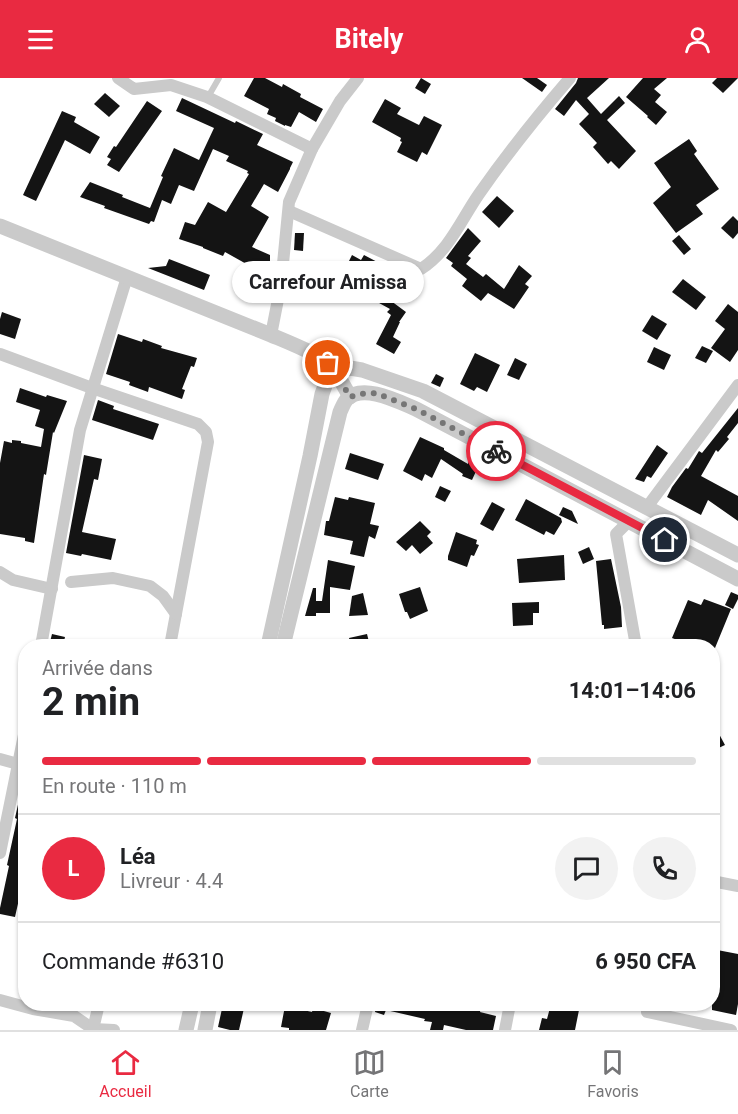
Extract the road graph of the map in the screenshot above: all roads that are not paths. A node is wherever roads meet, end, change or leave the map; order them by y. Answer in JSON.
{"nodes":[{"id":1,"x":118,"y":78,"type":"edge"},
{"id":2,"x":219,"y":78,"type":"edge"},
{"id":3,"x":358,"y":78,"type":"edge"},
{"id":4,"x":570,"y":78,"type":"edge"},
{"id":5,"x":207,"y":97,"type":"junction"},
{"id":6,"x":312,"y":149,"type":"junction"},
{"id":7,"x":289,"y":211,"type":"junction"},
{"id":8,"x":0,"y":226,"type":"edge"},
{"id":9,"x":127,"y":277,"type":"junction"},
{"id":10,"x":271,"y":335,"type":"junction"},
{"id":11,"x":0,"y":354,"type":"edge"},
{"id":12,"x":336,"y":373,"type":"junction"},
{"id":13,"x":738,"y":385,"type":"edge"},
{"id":14,"x":92,"y":388,"type":"junction"},
{"id":15,"x":350,"y":397,"type":"junction"},
{"id":16,"x":647,"y":507,"type":"junction"},
{"id":17,"x":628,"y":521,"type":"junction"},
{"id":18,"x":738,"y":555,"type":"edge"},
{"id":19,"x":0,"y":572,"type":"edge"},
{"id":20,"x":738,"y":579,"type":"edge"},
{"id":21,"x":71,"y":582,"type":"dead end"},
{"id":22,"x":52,"y":589,"type":"junction"},
{"id":23,"x":176,"y":614,"type":"junction"},
{"id":24,"x":42,"y":639,"type":"edge"},
{"id":25,"x":171,"y":639,"type":"edge"},
{"id":26,"x":270,"y":639,"type":"edge"},
{"id":27,"x":285,"y":639,"type":"edge"},
{"id":28,"x":635,"y":639,"type":"edge"},
{"id":29,"x":0,"y":759,"type":"edge"},
{"id":30,"x":18,"y":764,"type":"joint"},
{"id":31,"x":0,"y":853,"type":"edge"},
{"id":32,"x":720,"y":883,"type":"edge"},
{"id":33,"x":738,"y":886,"type":"edge"},
{"id":34,"x":0,"y":1000,"type":"edge"},
{"id":35,"x":18,"y":1005,"type":"edge"},
{"id":36,"x":72,"y":1011,"type":"edge"},
{"id":37,"x":97,"y":1011,"type":"edge"},
{"id":38,"x":190,"y":1011,"type":"edge"},
{"id":39,"x":209,"y":1011,"type":"edge"},
{"id":40,"x":366,"y":1011,"type":"edge"},
{"id":41,"x":509,"y":1011,"type":"edge"},
{"id":42,"x":647,"y":1012,"type":"dead end"},
{"id":43,"x":93,"y":1029,"type":"edge"},
{"id":44,"x":114,"y":1030,"type":"edge"},
{"id":45,"x":186,"y":1030,"type":"edge"},
{"id":46,"x":205,"y":1030,"type":"edge"},
{"id":47,"x":362,"y":1030,"type":"edge"},
{"id":48,"x":505,"y":1030,"type":"edge"},
{"id":49,"x":731,"y":1030,"type":"edge"}],
"edges":[{"from":1,"to":5,"type":"street"},
{"from":2,"to":5,"type":"lane"},
{"from":3,"to":6,"type":"street"},
{"from":4,"to":7,"type":"street"},
{"from":5,"to":6,"type":"street"},
{"from":6,"to":7,"type":"street"},
{"from":7,"to":10,"type":"street"},
{"from":8,"to":9,"type":"street"},
{"from":9,"to":10,"type":"street"},
{"from":9,"to":14,"type":"street"},
{"from":10,"to":12,"type":"street"},
{"from":11,"to":14,"type":"street"},
{"from":12,"to":15,"type":"street"},
{"from":12,"to":16,"type":"street"},
{"from":12,"to":26,"type":"street"},
{"from":13,"to":16,"type":"street"},
{"from":14,"to":22,"type":"street"},
{"from":14,"to":23,"type":"street"},
{"from":15,"to":17,"type":"street"},
{"from":15,"to":27,"type":"street"},
{"from":16,"to":18,"type":"street"},
{"from":17,"to":20,"type":"street"},
{"from":17,"to":28,"type":"street"},
{"from":19,"to":22,"type":"street"},
{"from":21,"to":23,"type":"street"},
{"from":22,"to":24,"type":"street"},
{"from":23,"to":25,"type":"street"},
{"from":29,"to":30,"type":"street"},
{"from":30,"to":31,"type":"street"},
{"from":32,"to":33,"type":"street"},
{"from":34,"to":35,"type":"street"},
{"from":36,"to":43,"type":"street"},
{"from":37,"to":43,"type":"street"},
{"from":38,"to":45,"type":"street"},
{"from":39,"to":46,"type":"street"},
{"from":40,"to":47,"type":"street"},
{"from":41,"to":48,"type":"street"},
{"from":42,"to":49,"type":"street"},
{"from":43,"to":44,"type":"street"}]}
